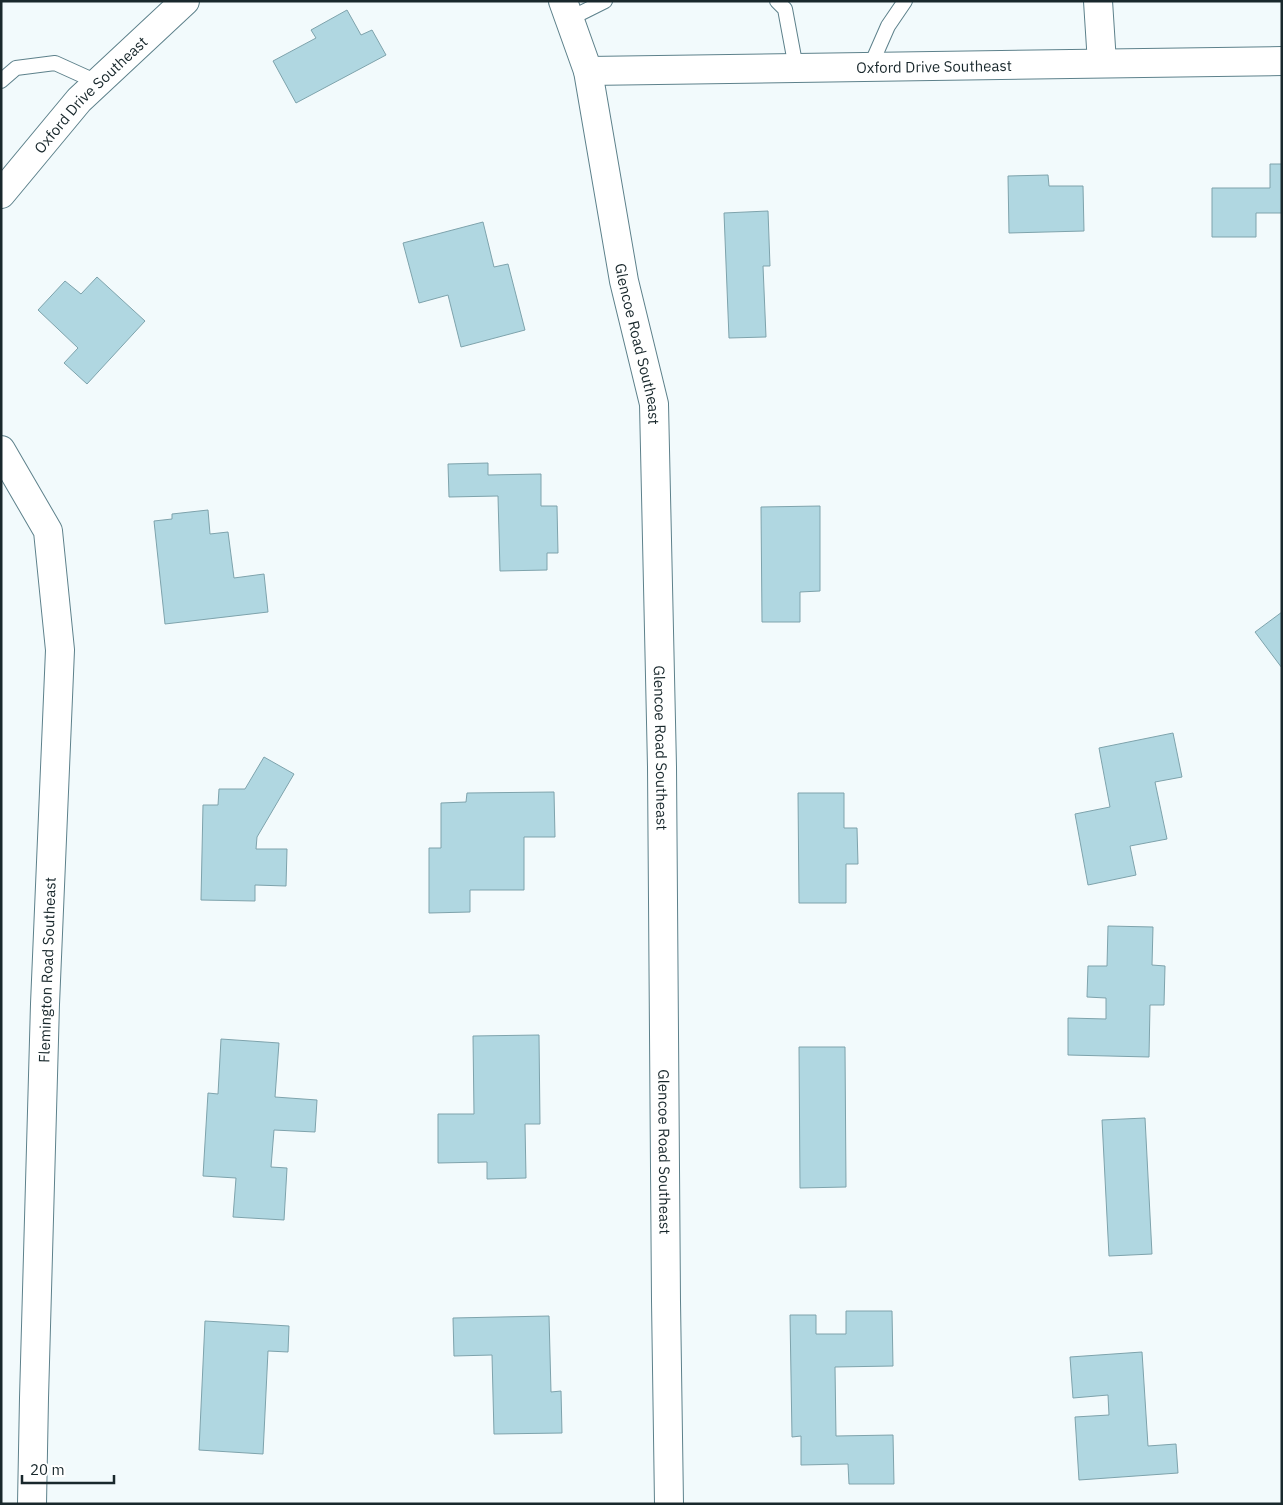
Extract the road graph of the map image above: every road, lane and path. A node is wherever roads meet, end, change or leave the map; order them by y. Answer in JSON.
{"nodes":[{"id":1,"x":185,"y":1,"type":"edge"},
{"id":2,"x":605,"y":1,"type":"edge"},
{"id":3,"x":777,"y":1,"type":"edge"},
{"id":4,"x":905,"y":1,"type":"edge"},
{"id":5,"x":1098,"y":1,"type":"edge"},
{"id":6,"x":566,"y":10,"type":"edge"},
{"id":7,"x":1282,"y":61,"type":"edge"},
{"id":8,"x":1102,"y":63,"type":"junction"},
{"id":9,"x":870,"y":67,"type":"junction"},
{"id":10,"x":796,"y":68,"type":"junction"},
{"id":11,"x":588,"y":71,"type":"junction"},
{"id":12,"x":1,"y":80,"type":"edge"},
{"id":13,"x":97,"y":82,"type":"junction"},
{"id":14,"x":1,"y":194,"type":"edge"},
{"id":15,"x":1,"y":450,"type":"edge"},
{"id":16,"x":32,"y":1504,"type":"edge"},
{"id":17,"x":669,"y":1504,"type":"edge"}],
"edges":[{"from":1,"to":13,"type":"street","name":"Oxford Drive Southeast"},
{"from":2,"to":6,"type":"lane"},
{"from":3,"to":10,"type":"lane"},
{"from":4,"to":9,"type":"lane"},
{"from":5,"to":8,"type":"street"},
{"from":6,"to":11,"type":"street","name":"Glencoe Road Southeast"},
{"from":7,"to":8,"type":"street","name":"Oxford Drive Southeast"},
{"from":8,"to":9,"type":"street","name":"Oxford Drive Southeast"},
{"from":9,"to":10,"type":"street","name":"Oxford Drive Southeast"},
{"from":10,"to":11,"type":"street","name":"Oxford Drive Southeast"},
{"from":11,"to":17,"type":"street","name":"Glencoe Road Southeast"},
{"from":12,"to":13,"type":"lane"},
{"from":13,"to":14,"type":"street","name":"Oxford Drive Southeast"},
{"from":15,"to":16,"type":"street","name":"Flemington Road Southeast"}]}
